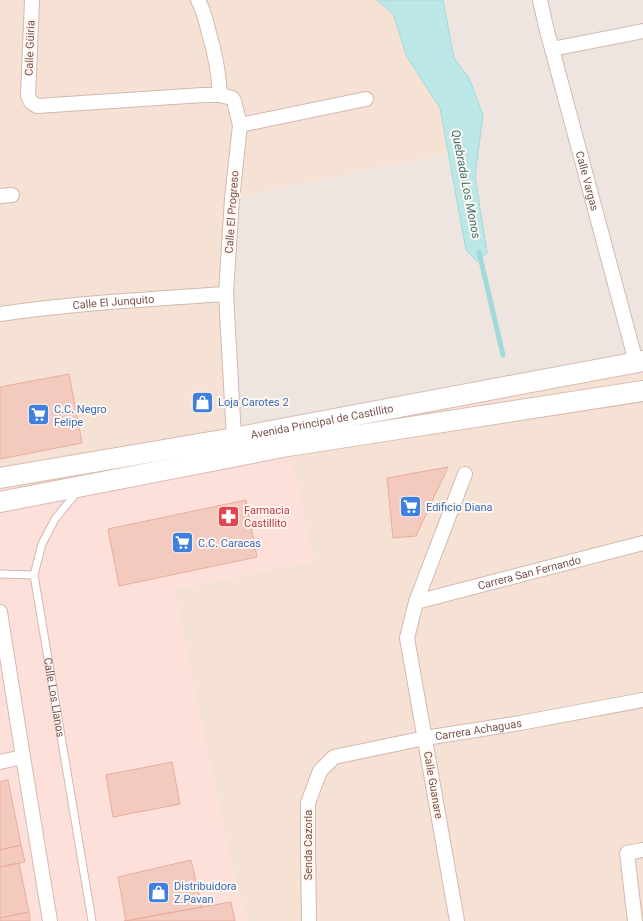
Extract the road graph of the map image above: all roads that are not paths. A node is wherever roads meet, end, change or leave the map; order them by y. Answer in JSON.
{"nodes":[{"id":1,"x":32,"y":0,"type":"edge"},
{"id":2,"x":198,"y":0,"type":"edge"},
{"id":3,"x":540,"y":0,"type":"edge"},
{"id":4,"x":643,"y":31,"type":"edge"},
{"id":5,"x":552,"y":49,"type":"junction"},
{"id":6,"x":220,"y":95,"type":"junction"},
{"id":7,"x":366,"y":99,"type":"dead end"},
{"id":8,"x":240,"y":125,"type":"junction"},
{"id":9,"x":226,"y":294,"type":"junction"},
{"id":10,"x":0,"y":314,"type":"edge"},
{"id":11,"x":640,"y":361,"type":"edge"},
{"id":12,"x":643,"y":391,"type":"edge"},
{"id":13,"x":234,"y":438,"type":"junction"},
{"id":14,"x":465,"y":474,"type":"dead end"},
{"id":15,"x":0,"y":478,"type":"edge"},
{"id":16,"x":81,"y":486,"type":"junction"},
{"id":17,"x":0,"y":502,"type":"edge"},
{"id":18,"x":643,"y":543,"type":"edge"},
{"id":19,"x":0,"y":574,"type":"edge"},
{"id":20,"x":34,"y":575,"type":"junction"},
{"id":21,"x":416,"y":602,"type":"junction"},
{"id":22,"x":0,"y":612,"type":"edge"},
{"id":23,"x":643,"y":700,"type":"edge"},
{"id":24,"x":425,"y":738,"type":"junction"},
{"id":25,"x":23,"y":758,"type":"junction"},
{"id":26,"x":0,"y":762,"type":"edge"},
{"id":27,"x":320,"y":771,"type":"joint"},
{"id":28,"x":643,"y":850,"type":"edge"},
{"id":29,"x":50,"y":921,"type":"edge"},
{"id":30,"x":92,"y":921,"type":"edge"},
{"id":31,"x":309,"y":921,"type":"edge"},
{"id":32,"x":457,"y":921,"type":"edge"},
{"id":33,"x":635,"y":921,"type":"edge"}],
"edges":[{"from":1,"to":6,"type":"street","name":"Calle Güiria"},
{"from":2,"to":6,"type":"street"},
{"from":3,"to":5,"type":"street","name":"Calle Vargas"},
{"from":4,"to":5,"type":"street"},
{"from":5,"to":11,"type":"street","name":"Calle Vargas"},
{"from":6,"to":8,"type":"street","name":"Calle El Progreso"},
{"from":7,"to":8,"type":"street"},
{"from":8,"to":9,"type":"street","name":"Calle El Progreso"},
{"from":9,"to":10,"type":"street","name":"Calle El Junquito"},
{"from":9,"to":13,"type":"street","name":"Calle El Progreso"},
{"from":11,"to":13,"type":"main road","name":"Avenida Principal de Castillito"},
{"from":12,"to":16,"type":"main road","name":"Avenida Principal de Castillito"},
{"from":13,"to":15,"type":"main road","name":"Avenida Principal de Castillito"},
{"from":14,"to":21,"type":"street","name":"Calle Guanare"},
{"from":16,"to":17,"type":"main road","name":"Avenida Principal de Castillito"},
{"from":16,"to":20,"type":"lane","name":"Calle Los Llanos"},
{"from":18,"to":21,"type":"street","name":"Carrera San Fernando"},
{"from":19,"to":20,"type":"lane"},
{"from":20,"to":30,"type":"lane","name":"Calle Los Llanos"},
{"from":21,"to":24,"type":"street","name":"Calle Guanare"},
{"from":22,"to":25,"type":"street"},
{"from":23,"to":24,"type":"street","name":"Carrera Achaguas"},
{"from":24,"to":27,"type":"street","name":"Carrera Achaguas"},
{"from":24,"to":32,"type":"street","name":"Calle Guanare"},
{"from":25,"to":26,"type":"street"},
{"from":25,"to":29,"type":"street"},
{"from":27,"to":31,"type":"street","name":"Senda Cazorla"},
{"from":28,"to":33,"type":"street"}]}
